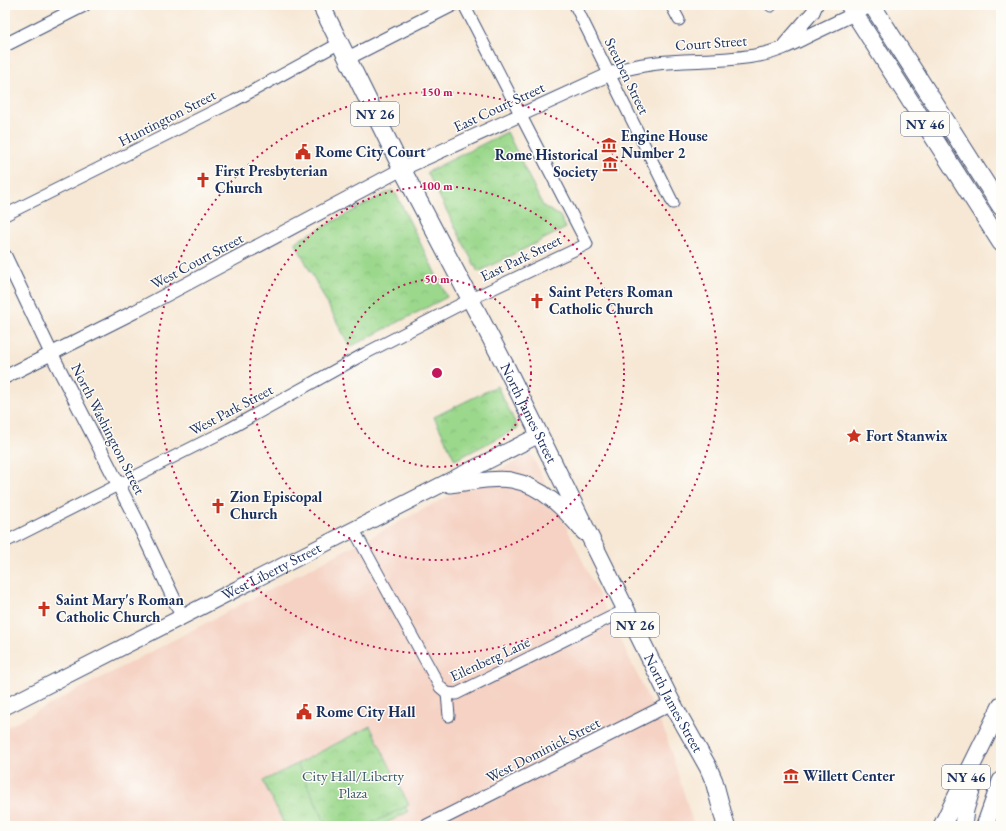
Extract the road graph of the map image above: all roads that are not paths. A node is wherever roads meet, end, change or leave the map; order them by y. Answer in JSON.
{"nodes":[{"id":1,"x":84,"y":5,"type":"edge"},
{"id":2,"x":321,"y":5,"type":"edge"},
{"id":3,"x":452,"y":5,"type":"edge"},
{"id":4,"x":464,"y":5,"type":"edge"},
{"id":5,"x":574,"y":5,"type":"edge"},
{"id":6,"x":671,"y":5,"type":"edge"},
{"id":7,"x":816,"y":5,"type":"edge"},
{"id":8,"x":873,"y":5,"type":"edge"},
{"id":9,"x":852,"y":9,"type":"edge"},
{"id":10,"x":679,"y":20,"type":"dead end"},
{"id":11,"x":340,"y":43,"type":"junction"},
{"id":12,"x":5,"y":45,"type":"edge"},
{"id":13,"x":781,"y":49,"type":"junction"},
{"id":14,"x":348,"y":58,"type":"junction"},
{"id":15,"x":610,"y":74,"type":"junction"},
{"id":16,"x":520,"y":114,"type":"junction"},
{"id":17,"x":402,"y":169,"type":"junction"},
{"id":18,"x":673,"y":203,"type":"dead end"},
{"id":19,"x":1001,"y":207,"type":"edge"},
{"id":20,"x":5,"y":215,"type":"edge"},
{"id":21,"x":1001,"y":243,"type":"edge"},
{"id":22,"x":5,"y":256,"type":"edge"},
{"id":23,"x":469,"y":300,"type":"junction"},
{"id":24,"x":52,"y":355,"type":"junction"},
{"id":25,"x":5,"y":377,"type":"edge"},
{"id":26,"x":539,"y":435,"type":"junction"},
{"id":27,"x":119,"y":486,"type":"junction"},
{"id":28,"x":441,"y":486,"type":"junction"},
{"id":29,"x":354,"y":530,"type":"junction"},
{"id":30,"x":5,"y":542,"type":"edge"},
{"id":31,"x":595,"y":548,"type":"junction"},
{"id":32,"x":627,"y":609,"type":"junction"},
{"id":33,"x":182,"y":616,"type":"junction"},
{"id":34,"x":447,"y":693,"type":"junction"},
{"id":35,"x":672,"y":703,"type":"junction"},
{"id":36,"x":1001,"y":706,"type":"edge"},
{"id":37,"x":5,"y":707,"type":"edge"},
{"id":38,"x":449,"y":716,"type":"dead end"},
{"id":39,"x":990,"y":729,"type":"junction"},
{"id":40,"x":1001,"y":781,"type":"edge"},
{"id":41,"x":427,"y":826,"type":"edge"},
{"id":42,"x":726,"y":826,"type":"edge"},
{"id":43,"x":942,"y":826,"type":"edge"},
{"id":44,"x":963,"y":826,"type":"edge"},
{"id":45,"x":985,"y":826,"type":"edge"}],
"edges":[{"from":1,"to":12,"type":"street"},
{"from":2,"to":11,"type":"main road","name":"North James Street","number":"NY 26"},
{"from":3,"to":14,"type":"street"},
{"from":4,"to":16,"type":"street"},
{"from":5,"to":15,"type":"street","name":"Steuben Street"},
{"from":6,"to":10,"type":"street"},
{"from":7,"to":13,"type":"street"},
{"from":8,"to":9,"type":"street","name":"Court Street"},
{"from":8,"to":19,"type":"main road","number":"NY 46"},
{"from":9,"to":13,"type":"street","name":"Court Street"},
{"from":9,"to":21,"type":"main road","number":"NY 46"},
{"from":11,"to":14,"type":"main road","name":"North James Street","number":"NY 26"},
{"from":11,"to":20,"type":"street","name":"Huntington Street"},
{"from":13,"to":15,"type":"street","name":"Court Street"},
{"from":14,"to":17,"type":"main road","name":"North James Street","number":"NY 26"},
{"from":15,"to":16,"type":"street","name":"East Court Street"},
{"from":15,"to":18,"type":"street","name":"Steuben Street"},
{"from":16,"to":17,"type":"street","name":"East Court Street"},
{"from":16,"to":23,"type":"street","name":"East Park Street"},
{"from":17,"to":23,"type":"main road","name":"North James Street","number":"NY 26"},
{"from":17,"to":24,"type":"street","name":"West Court Street"},
{"from":22,"to":24,"type":"street","name":"North Washington Street"},
{"from":23,"to":26,"type":"main road","name":"North James Street","number":"NY 26"},
{"from":23,"to":27,"type":"street","name":"West Park Street"},
{"from":24,"to":25,"type":"street","name":"West Court Street"},
{"from":24,"to":27,"type":"street","name":"North Washington Street"},
{"from":26,"to":28,"type":"main road","name":"West Liberty Street"},
{"from":26,"to":31,"type":"main road","name":"North James Street","number":"NY 26"},
{"from":27,"to":30,"type":"street","name":"West Park Street"},
{"from":27,"to":33,"type":"street","name":"North Washington Street"},
{"from":28,"to":29,"type":"main road","name":"West Liberty Street"},
{"from":28,"to":31,"type":"main road"},
{"from":29,"to":33,"type":"main road","name":"West Liberty Street"},
{"from":29,"to":34,"type":"street","name":"Eilenberg Lane"},
{"from":31,"to":32,"type":"main road","name":"North James Street","number":"NY 26"},
{"from":32,"to":34,"type":"street","name":"Eilenberg Lane"},
{"from":32,"to":35,"type":"main road","name":"North James Street","number":"NY 26"},
{"from":33,"to":37,"type":"main road","name":"West Liberty Street"},
{"from":34,"to":38,"type":"street"},
{"from":35,"to":41,"type":"street","name":"West Dominick Street"},
{"from":35,"to":42,"type":"main road","name":"North James Street","number":"NY 26"},
{"from":36,"to":39,"type":"main road","number":"NY 46"},
{"from":39,"to":43,"type":"main road","number":"NY 46"},
{"from":39,"to":44,"type":"main road"},
{"from":40,"to":45,"type":"main road","number":"NY 46"}]}
